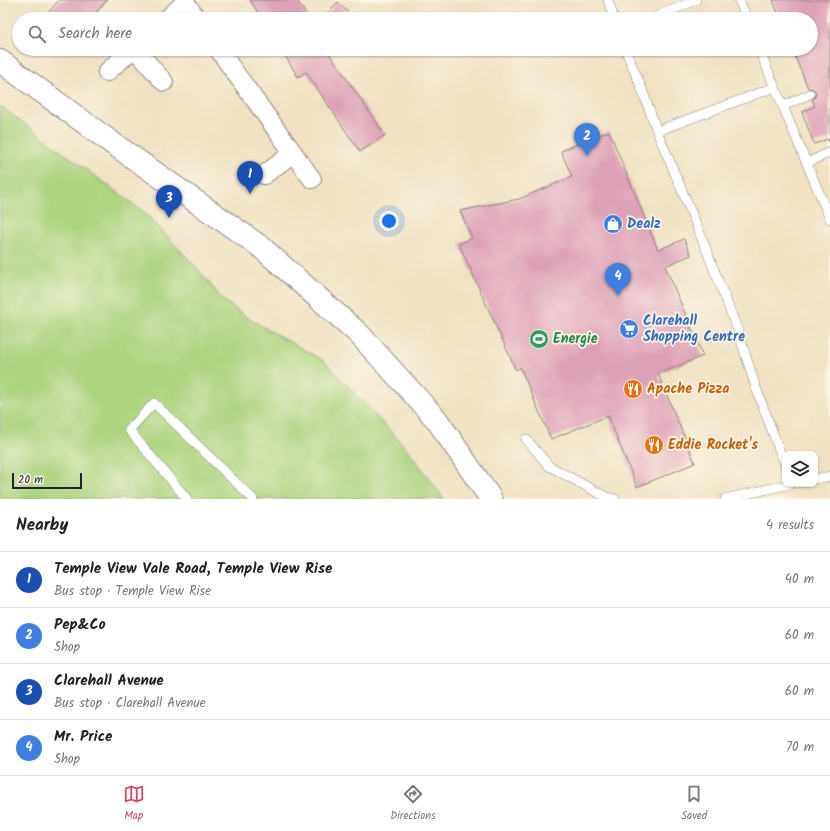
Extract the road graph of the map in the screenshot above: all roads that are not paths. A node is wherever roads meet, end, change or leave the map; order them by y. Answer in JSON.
{"nodes":[{"id":1,"x":608,"y":0,"type":"edge"},
{"id":2,"x":696,"y":0,"type":"edge"},
{"id":3,"x":739,"y":0,"type":"edge"},
{"id":4,"x":185,"y":1,"type":"edge"},
{"id":5,"x":174,"y":12,"type":"edge"},
{"id":6,"x":192,"y":12,"type":"edge"},
{"id":7,"x":612,"y":12,"type":"edge"},
{"id":8,"x":668,"y":12,"type":"edge"},
{"id":9,"x":744,"y":12,"type":"edge"},
{"id":10,"x":126,"y":56,"type":"edge"},
{"id":11,"x":140,"y":56,"type":"edge"},
{"id":12,"x":223,"y":56,"type":"edge"},
{"id":13,"x":628,"y":56,"type":"edge"},
{"id":14,"x":763,"y":56,"type":"edge"},
{"id":15,"x":0,"y":61,"type":"edge"},
{"id":16,"x":107,"y":72,"type":"dead end"},
{"id":17,"x":164,"y":82,"type":"dead end"},
{"id":18,"x":774,"y":87,"type":"junction"},
{"id":19,"x":810,"y":94,"type":"dead end"},
{"id":20,"x":783,"y":106,"type":"junction"},
{"id":21,"x":657,"y":131,"type":"junction"},
{"id":22,"x":830,"y":152,"type":"edge"},
{"id":23,"x":293,"y":153,"type":"junction"},
{"id":24,"x":806,"y":163,"type":"junction"},
{"id":25,"x":264,"y":175,"type":"dead end"},
{"id":26,"x":312,"y":179,"type":"dead end"},
{"id":27,"x":830,"y":219,"type":"edge"},
{"id":28,"x":526,"y":439,"type":"dead end"},
{"id":29,"x":782,"y":457,"type":"edge"},
{"id":30,"x":830,"y":476,"type":"edge"},
{"id":31,"x":818,"y":478,"type":"edge"},
{"id":32,"x":782,"y":486,"type":"edge"},
{"id":33,"x":187,"y":499,"type":"edge"},
{"id":34,"x":253,"y":499,"type":"edge"},
{"id":35,"x":491,"y":499,"type":"edge"},
{"id":36,"x":615,"y":499,"type":"edge"},
{"id":37,"x":725,"y":499,"type":"edge"}],
"edges":[{"from":1,"to":7,"type":"lane"},
{"from":2,"to":8,"type":"lane"},
{"from":3,"to":9,"type":"lane"},
{"from":4,"to":5,"type":"street"},
{"from":4,"to":6,"type":"street"},
{"from":10,"to":16,"type":"street"},
{"from":11,"to":17,"type":"street"},
{"from":12,"to":23,"type":"street"},
{"from":13,"to":21,"type":"lane"},
{"from":14,"to":18,"type":"lane"},
{"from":15,"to":35,"type":"main road"},
{"from":18,"to":20,"type":"lane"},
{"from":18,"to":21,"type":"lane"},
{"from":19,"to":20,"type":"lane"},
{"from":20,"to":24,"type":"lane"},
{"from":21,"to":29,"type":"lane"},
{"from":22,"to":24,"type":"lane"},
{"from":23,"to":25,"type":"street"},
{"from":23,"to":26,"type":"street"},
{"from":24,"to":27,"type":"lane"},
{"from":28,"to":36,"type":"lane"},
{"from":30,"to":31,"type":"lane"},
{"from":32,"to":37,"type":"lane"},
{"from":33,"to":34,"type":"lane"}]}
